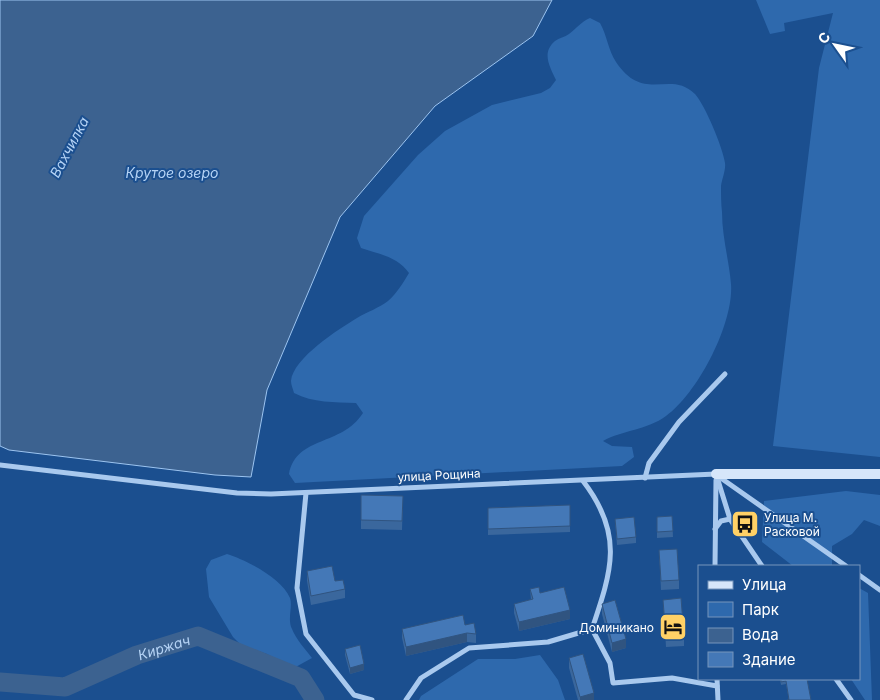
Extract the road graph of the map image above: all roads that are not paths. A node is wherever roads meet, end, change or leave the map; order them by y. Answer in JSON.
{"nodes":[{"id":1,"x":725,"y":374,"type":"dead end"},
{"id":2,"x":0,"y":465,"type":"edge"},
{"id":3,"x":716,"y":474,"type":"junction"},
{"id":4,"x":880,"y":474,"type":"edge"},
{"id":5,"x":645,"y":478,"type":"junction"},
{"id":6,"x":583,"y":481,"type":"junction"},
{"id":7,"x":306,"y":493,"type":"junction"},
{"id":8,"x":730,"y":519,"type":"junction"},
{"id":9,"x":714,"y":529,"type":"junction"},
{"id":10,"x":715,"y":565,"type":"edge"},
{"id":11,"x":761,"y":565,"type":"edge"},
{"id":12,"x":845,"y":565,"type":"edge"},
{"id":13,"x":860,"y":576,"type":"edge"},
{"id":14,"x":880,"y":590,"type":"edge"},
{"id":15,"x":592,"y":629,"type":"junction"},
{"id":16,"x":717,"y":680,"type":"edge"},
{"id":17,"x":837,"y":680,"type":"edge"},
{"id":18,"x":717,"y":686,"type":"junction"},
{"id":19,"x":372,"y":700,"type":"edge"},
{"id":20,"x":406,"y":700,"type":"edge"},
{"id":21,"x":718,"y":700,"type":"edge"},
{"id":22,"x":850,"y":700,"type":"edge"}],
"edges":[{"from":1,"to":5,"type":"street"},
{"from":2,"to":7,"type":"street","name":"улица Рощина"},
{"from":3,"to":4,"type":"street","name":"улица Рощина"},
{"from":3,"to":5,"type":"street","name":"улица Рощина"},
{"from":3,"to":8,"type":"street"},
{"from":3,"to":9,"type":"street"},
{"from":3,"to":12,"type":"street"},
{"from":5,"to":6,"type":"street","name":"улица Рощина"},
{"from":6,"to":7,"type":"street","name":"улица Рощина"},
{"from":6,"to":15,"type":"street"},
{"from":7,"to":19,"type":"street"},
{"from":8,"to":9,"type":"street"},
{"from":8,"to":11,"type":"street"},
{"from":9,"to":10,"type":"street"},
{"from":13,"to":14,"type":"street"},
{"from":15,"to":18,"type":"street"},
{"from":15,"to":20,"type":"street"},
{"from":16,"to":18,"type":"street"},
{"from":17,"to":22,"type":"street"},
{"from":18,"to":21,"type":"street"}]}
